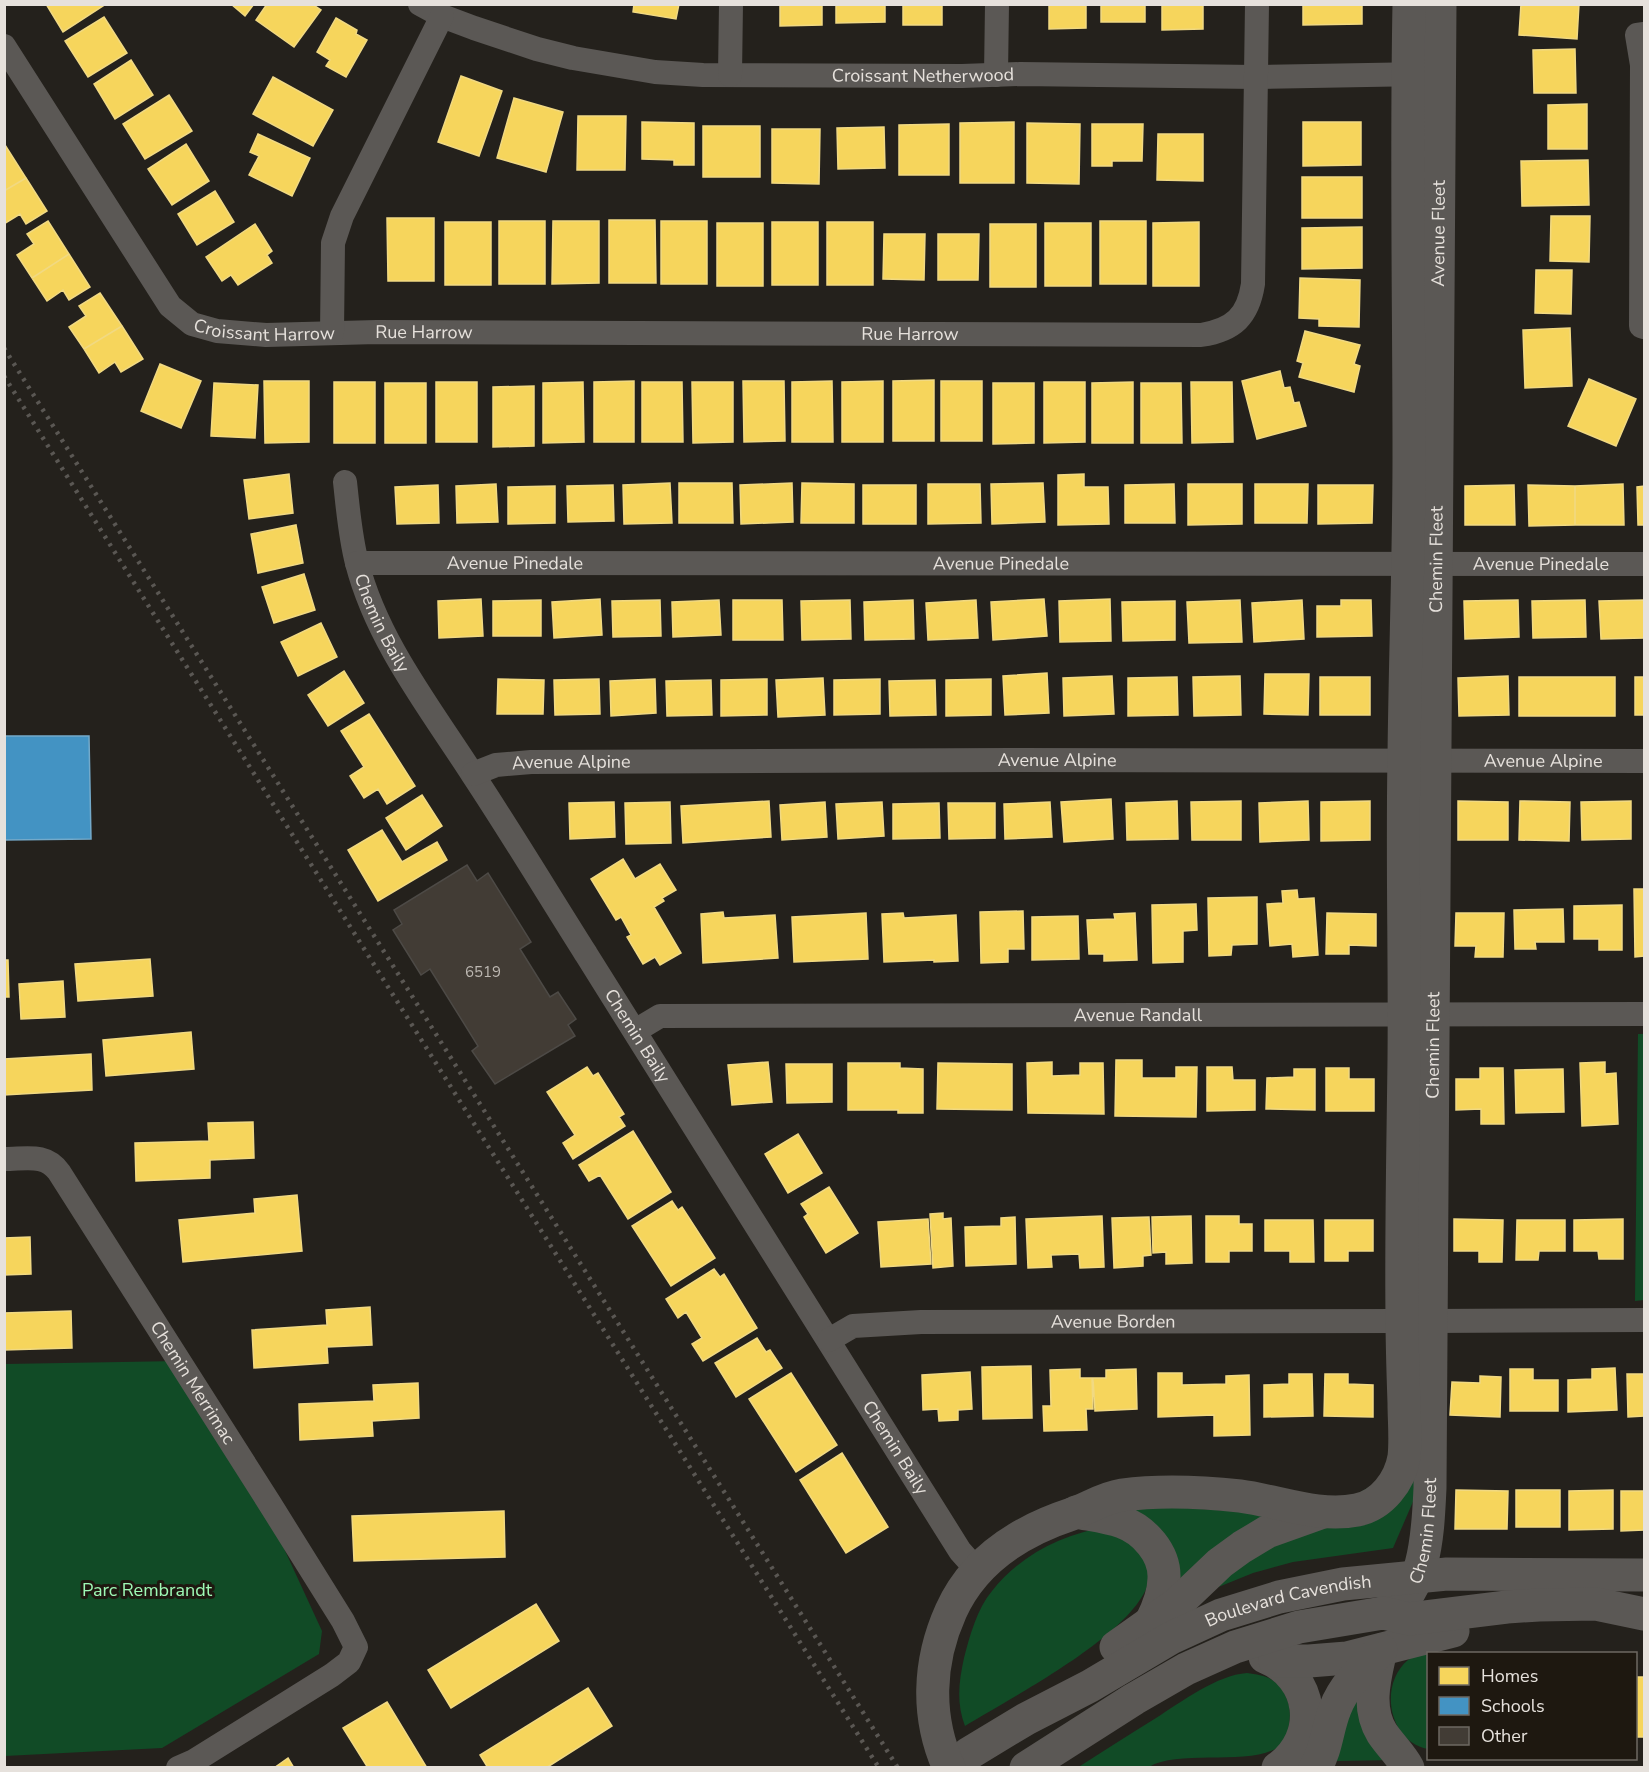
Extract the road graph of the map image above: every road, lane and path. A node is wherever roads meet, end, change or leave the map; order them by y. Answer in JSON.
{"nodes":[{"id":1,"x":420,"y":4,"type":"edge"},
{"id":2,"x":731,"y":4,"type":"edge"},
{"id":3,"x":997,"y":4,"type":"edge"},
{"id":4,"x":1257,"y":4,"type":"edge"},
{"id":5,"x":1409,"y":4,"type":"edge"},
{"id":6,"x":1440,"y":4,"type":"edge"},
{"id":7,"x":442,"y":16,"type":"junction"},
{"id":8,"x":1644,"y":34,"type":"edge"},
{"id":9,"x":4,"y":46,"type":"edge"},
{"id":10,"x":1423,"y":74,"type":"junction"},
{"id":11,"x":730,"y":75,"type":"junction"},
{"id":12,"x":996,"y":75,"type":"junction"},
{"id":13,"x":1256,"y":77,"type":"junction"},
{"id":14,"x":1643,"y":326,"type":"edge"},
{"id":15,"x":332,"y":333,"type":"junction"},
{"id":16,"x":1423,"y":461,"type":"joint"},
{"id":17,"x":345,"y":482,"type":"dead end"},
{"id":18,"x":357,"y":563,"type":"junction"},
{"id":19,"x":1422,"y":564,"type":"junction"},
{"id":20,"x":1644,"y":564,"type":"edge"},
{"id":21,"x":1418,"y":761,"type":"junction"},
{"id":22,"x":1644,"y":761,"type":"edge"},
{"id":23,"x":473,"y":774,"type":"junction"},
{"id":24,"x":1419,"y":1014,"type":"junction"},
{"id":25,"x":1644,"y":1014,"type":"edge"},
{"id":26,"x":635,"y":1031,"type":"junction"},
{"id":27,"x":4,"y":1159,"type":"edge"},
{"id":28,"x":1644,"y":1320,"type":"edge"},
{"id":29,"x":1416,"y":1321,"type":"junction"},
{"id":30,"x":829,"y":1340,"type":"junction"},
{"id":31,"x":1076,"y":1512,"type":"junction"},
{"id":32,"x":1323,"y":1512,"type":"junction"},
{"id":33,"x":977,"y":1570,"type":"junction"},
{"id":34,"x":1644,"y":1575,"type":"edge"},
{"id":35,"x":1417,"y":1576,"type":"junction"},
{"id":36,"x":1383,"y":1612,"type":"junction"},
{"id":37,"x":1644,"y":1614,"type":"edge"},
{"id":38,"x":1152,"y":1622,"type":"junction"},
{"id":39,"x":1235,"y":1647,"type":"junction"},
{"id":40,"x":1381,"y":1650,"type":"junction"},
{"id":41,"x":1275,"y":1661,"type":"junction"},
{"id":42,"x":1026,"y":1719,"type":"junction"},
{"id":43,"x":958,"y":1761,"type":"edge"},
{"id":44,"x":178,"y":1767,"type":"edge"},
{"id":45,"x":1026,"y":1767,"type":"edge"},
{"id":46,"x":1278,"y":1767,"type":"edge"},
{"id":47,"x":1315,"y":1767,"type":"edge"},
{"id":48,"x":1408,"y":1767,"type":"edge"}],
"edges":[{"from":1,"to":7,"type":"street","name":"Croissant Netherwood"},
{"from":2,"to":11,"type":"street"},
{"from":3,"to":12,"type":"street"},
{"from":4,"to":13,"type":"street","name":"Rue Harrow"},
{"from":5,"to":10,"type":"main road","name":"Avenue Fleet"},
{"from":6,"to":10,"type":"main road","name":"Avenue Fleet"},
{"from":7,"to":11,"type":"street","name":"Croissant Netherwood"},
{"from":7,"to":15,"type":"street","name":"Croissant Harrow"},
{"from":8,"to":14,"type":"street"},
{"from":9,"to":15,"type":"street","name":"Croissant Harrow"},
{"from":10,"to":13,"type":"street","name":"Croissant Netherwood"},
{"from":10,"to":16,"type":"main road","name":"Avenue Fleet"},
{"from":11,"to":12,"type":"street","name":"Croissant Netherwood"},
{"from":12,"to":13,"type":"street","name":"Croissant Netherwood"},
{"from":13,"to":15,"type":"street","name":"Rue Harrow"},
{"from":16,"to":19,"type":"main road","name":"Chemin Fleet"},
{"from":17,"to":18,"type":"street","name":"Chemin Baily"},
{"from":18,"to":19,"type":"street","name":"Avenue Pinedale"},
{"from":18,"to":23,"type":"street","name":"Chemin Baily"},
{"from":19,"to":20,"type":"street","name":"Avenue Pinedale"},
{"from":19,"to":21,"type":"main road","name":"Chemin Fleet"},
{"from":21,"to":22,"type":"street","name":"Avenue Alpine"},
{"from":21,"to":23,"type":"street","name":"Avenue Alpine"},
{"from":21,"to":24,"type":"main road","name":"Chemin Fleet"},
{"from":23,"to":26,"type":"street","name":"Chemin Baily"},
{"from":24,"to":25,"type":"street","name":"Avenue Randall"},
{"from":24,"to":26,"type":"street","name":"Avenue Randall"},
{"from":24,"to":29,"type":"main road","name":"Chemin Fleet"},
{"from":26,"to":30,"type":"street","name":"Chemin Baily"},
{"from":27,"to":44,"type":"street","name":"Chemin Merrimac"},
{"from":28,"to":29,"type":"street","name":"Avenue Borden"},
{"from":29,"to":30,"type":"street","name":"Avenue Borden"},
{"from":29,"to":32,"type":"main road","name":"Chemin Fleet"},
{"from":29,"to":35,"type":"main road","name":"Chemin Fleet"},
{"from":30,"to":33,"type":"street","name":"Chemin Baily"},
{"from":31,"to":32,"type":"main road"},
{"from":31,"to":33,"type":"main road"},
{"from":31,"to":38,"type":"main road"},
{"from":32,"to":38,"type":"main road"},
{"from":33,"to":43,"type":"main road"},
{"from":34,"to":35,"type":"main road","name":"Boulevard Cavendish"},
{"from":35,"to":36,"type":"main road","name":"Chemin Fleet"},
{"from":35,"to":42,"type":"main road","name":"Boulevard Cavendish"},
{"from":36,"to":37,"type":"main road","name":"Boulevard Cavendish"},
{"from":36,"to":39,"type":"main road","name":"Boulevard Cavendish"},
{"from":37,"to":40,"type":"main road"},
{"from":38,"to":42,"type":"main road"},
{"from":39,"to":41,"type":"main road"},
{"from":39,"to":45,"type":"main road","name":"Boulevard Cavendish"},
{"from":40,"to":41,"type":"main road"},
{"from":40,"to":47,"type":"main road"},
{"from":40,"to":48,"type":"main road"},
{"from":41,"to":46,"type":"main road"},
{"from":42,"to":43,"type":"main road","name":"Boulevard Cavendish"}]}
